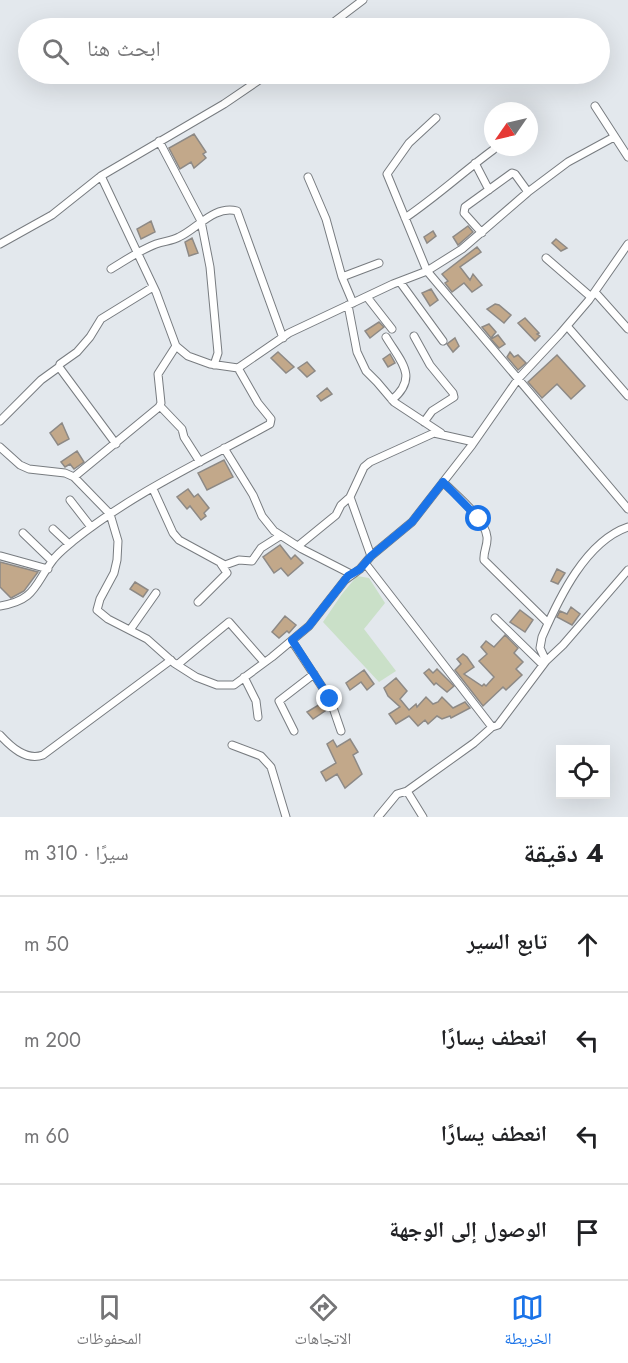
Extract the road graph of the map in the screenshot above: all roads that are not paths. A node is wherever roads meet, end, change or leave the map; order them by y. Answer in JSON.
{"nodes":[{"id":1,"x":363,"y":0,"type":"edge"},
{"id":2,"x":339,"y":18,"type":"edge"},
{"id":3,"x":253,"y":84,"type":"edge"},
{"id":4,"x":595,"y":106,"type":"dead end"},
{"id":5,"x":436,"y":118,"type":"dead end"},
{"id":6,"x":614,"y":137,"type":"junction"},
{"id":7,"x":159,"y":141,"type":"junction"},
{"id":8,"x":485,"y":156,"type":"edge"},
{"id":9,"x":628,"y":158,"type":"edge"},
{"id":10,"x":475,"y":163,"type":"junction"},
{"id":11,"x":101,"y":176,"type":"junction"},
{"id":12,"x":308,"y":177,"type":"dead end"},
{"id":13,"x":489,"y":190,"type":"junction"},
{"id":14,"x":528,"y":192,"type":"junction"},
{"id":15,"x":405,"y":218,"type":"junction"},
{"id":16,"x":201,"y":220,"type":"junction"},
{"id":17,"x":482,"y":233,"type":"junction"},
{"id":18,"x":0,"y":244,"type":"edge"},
{"id":19,"x":628,"y":244,"type":"edge"},
{"id":20,"x":137,"y":253,"type":"junction"},
{"id":21,"x":546,"y":258,"type":"dead end"},
{"id":22,"x":379,"y":263,"type":"dead end"},
{"id":23,"x":111,"y":269,"type":"dead end"},
{"id":24,"x":428,"y":271,"type":"junction"},
{"id":25,"x":342,"y":277,"type":"junction"},
{"id":26,"x":400,"y":282,"type":"junction"},
{"id":27,"x":153,"y":287,"type":"junction"},
{"id":28,"x":593,"y":294,"type":"junction"},
{"id":29,"x":367,"y":297,"type":"junction"},
{"id":30,"x":351,"y":304,"type":"junction"},
{"id":31,"x":567,"y":326,"type":"junction"},
{"id":32,"x":628,"y":328,"type":"edge"},
{"id":33,"x":392,"y":329,"type":"dead end"},
{"id":34,"x":414,"y":336,"type":"dead end"},
{"id":35,"x":386,"y":337,"type":"dead end"},
{"id":36,"x":283,"y":339,"type":"junction"},
{"id":37,"x":443,"y":341,"type":"dead end"},
{"id":38,"x":176,"y":346,"type":"junction"},
{"id":39,"x":214,"y":365,"type":"junction"},
{"id":40,"x":59,"y":367,"type":"junction"},
{"id":41,"x":238,"y":368,"type":"junction"},
{"id":42,"x":518,"y":379,"type":"junction"},
{"id":43,"x":628,"y":396,"type":"edge"},
{"id":44,"x":392,"y":400,"type":"junction"},
{"id":45,"x":160,"y":406,"type":"junction"},
{"id":46,"x":0,"y":421,"type":"edge"},
{"id":47,"x":424,"y":422,"type":"junction"},
{"id":48,"x":441,"y":433,"type":"junction"},
{"id":49,"x":474,"y":442,"type":"junction"},
{"id":50,"x":116,"y":444,"type":"junction"},
{"id":51,"x":0,"y":447,"type":"edge"},
{"id":52,"x":224,"y":448,"type":"junction"},
{"id":53,"x":200,"y":462,"type":"junction"},
{"id":54,"x":74,"y":477,"type":"junction"},
{"id":55,"x":443,"y":482,"type":"junction"},
{"id":56,"x":153,"y":489,"type":"junction"},
{"id":57,"x":350,"y":497,"type":"junction"},
{"id":58,"x":70,"y":500,"type":"dead end"},
{"id":59,"x":628,"y":509,"type":"edge"},
{"id":60,"x":110,"y":514,"type":"junction"},
{"id":61,"x":91,"y":527,"type":"junction"},
{"id":62,"x":628,"y":527,"type":"edge"},
{"id":63,"x":53,"y":529,"type":"dead end"},
{"id":64,"x":23,"y":533,"type":"dead end"},
{"id":65,"x":280,"y":536,"type":"junction"},
{"id":66,"x":69,"y":544,"type":"junction"},
{"id":67,"x":298,"y":546,"type":"junction"},
{"id":68,"x":1,"y":556,"type":"edge"},
{"id":69,"x":371,"y":556,"type":"junction"},
{"id":70,"x":52,"y":561,"type":"junction"},
{"id":71,"x":220,"y":563,"type":"junction"},
{"id":72,"x":365,"y":563,"type":"junction"},
{"id":73,"x":48,"y":569,"type":"junction"},
{"id":74,"x":628,"y":570,"type":"edge"},
{"id":75,"x":351,"y":574,"type":"junction"},
{"id":76,"x":156,"y":593,"type":"dead end"},
{"id":77,"x":198,"y":602,"type":"dead end"},
{"id":78,"x":0,"y":606,"type":"edge"},
{"id":79,"x":495,"y":618,"type":"dead end"},
{"id":80,"x":548,"y":623,"type":"junction"},
{"id":81,"x":130,"y":630,"type":"junction"},
{"id":82,"x":292,"y":640,"type":"junction"},
{"id":83,"x":171,"y":660,"type":"junction"},
{"id":84,"x":264,"y":662,"type":"junction"},
{"id":85,"x":544,"y":663,"type":"junction"},
{"id":86,"x":177,"y":665,"type":"junction"},
{"id":87,"x":314,"y":674,"type":"junction"},
{"id":88,"x":244,"y":677,"type":"junction"},
{"id":89,"x":258,"y":717,"type":"dead end"},
{"id":90,"x":492,"y":727,"type":"junction"},
{"id":91,"x":294,"y":731,"type":"dead end"},
{"id":92,"x":341,"y":731,"type":"dead end"},
{"id":93,"x":0,"y":735,"type":"edge"},
{"id":94,"x":232,"y":745,"type":"dead end"},
{"id":95,"x":407,"y":791,"type":"junction"},
{"id":96,"x":286,"y":817,"type":"edge"},
{"id":97,"x":378,"y":817,"type":"edge"},
{"id":98,"x":423,"y":817,"type":"edge"}],
"edges":[{"from":1,"to":2,"type":"street"},
{"from":3,"to":7,"type":"street"},
{"from":4,"to":6,"type":"street"},
{"from":5,"to":15,"type":"street"},
{"from":6,"to":9,"type":"street"},
{"from":6,"to":14,"type":"street"},
{"from":7,"to":11,"type":"street"},
{"from":7,"to":16,"type":"street"},
{"from":8,"to":10,"type":"street"},
{"from":10,"to":13,"type":"street"},
{"from":10,"to":15,"type":"street"},
{"from":11,"to":18,"type":"street"},
{"from":11,"to":20,"type":"street"},
{"from":12,"to":25,"type":"street"},
{"from":13,"to":14,"type":"street"},
{"from":13,"to":17,"type":"street"},
{"from":14,"to":17,"type":"street"},
{"from":15,"to":24,"type":"street"},
{"from":16,"to":20,"type":"street"},
{"from":16,"to":36,"type":"street"},
{"from":16,"to":39,"type":"street"},
{"from":17,"to":24,"type":"street"},
{"from":19,"to":28,"type":"street"},
{"from":20,"to":23,"type":"street"},
{"from":20,"to":27,"type":"street"},
{"from":21,"to":28,"type":"street"},
{"from":22,"to":25,"type":"street"},
{"from":24,"to":26,"type":"street"},
{"from":24,"to":42,"type":"street"},
{"from":25,"to":30,"type":"street"},
{"from":26,"to":29,"type":"street"},
{"from":26,"to":37,"type":"street"},
{"from":27,"to":38,"type":"street"},
{"from":27,"to":40,"type":"street"},
{"from":28,"to":31,"type":"street"},
{"from":28,"to":32,"type":"street"},
{"from":29,"to":30,"type":"street"},
{"from":29,"to":33,"type":"street"},
{"from":30,"to":36,"type":"street"},
{"from":30,"to":44,"type":"street"},
{"from":31,"to":42,"type":"street"},
{"from":31,"to":43,"type":"street"},
{"from":34,"to":47,"type":"street"},
{"from":35,"to":44,"type":"street"},
{"from":36,"to":41,"type":"street"},
{"from":38,"to":39,"type":"street"},
{"from":38,"to":45,"type":"street"},
{"from":39,"to":41,"type":"street"},
{"from":40,"to":46,"type":"street"},
{"from":40,"to":50,"type":"street"},
{"from":41,"to":52,"type":"street"},
{"from":42,"to":49,"type":"street"},
{"from":42,"to":59,"type":"street"},
{"from":44,"to":47,"type":"street"},
{"from":45,"to":50,"type":"street"},
{"from":45,"to":53,"type":"street"},
{"from":47,"to":48,"type":"street"},
{"from":48,"to":49,"type":"street"},
{"from":48,"to":57,"type":"street"},
{"from":49,"to":55,"type":"street"},
{"from":50,"to":54,"type":"street"},
{"from":51,"to":54,"type":"street"},
{"from":52,"to":53,"type":"street"},
{"from":52,"to":65,"type":"street"},
{"from":53,"to":56,"type":"street"},
{"from":54,"to":60,"type":"street"},
{"from":55,"to":69,"type":"street"},
{"from":55,"to":80,"type":"street"},
{"from":56,"to":60,"type":"street"},
{"from":56,"to":71,"type":"street"},
{"from":57,"to":67,"type":"street"},
{"from":57,"to":69,"type":"street"},
{"from":58,"to":61,"type":"street"},
{"from":60,"to":61,"type":"street"},
{"from":60,"to":81,"type":"street"},
{"from":61,"to":66,"type":"street"},
{"from":62,"to":80,"type":"street"},
{"from":63,"to":66,"type":"street"},
{"from":64,"to":70,"type":"street"},
{"from":65,"to":67,"type":"street"},
{"from":65,"to":71,"type":"street"},
{"from":66,"to":70,"type":"street"},
{"from":67,"to":75,"type":"street"},
{"from":68,"to":73,"type":"street"},
{"from":69,"to":72,"type":"street"},
{"from":70,"to":73,"type":"street"},
{"from":71,"to":77,"type":"street"},
{"from":72,"to":75,"type":"street"},
{"from":72,"to":90,"type":"street"},
{"from":73,"to":78,"type":"street"},
{"from":74,"to":85,"type":"street"},
{"from":75,"to":82,"type":"street"},
{"from":76,"to":81,"type":"street"},
{"from":79,"to":85,"type":"street"},
{"from":80,"to":85,"type":"street"},
{"from":81,"to":83,"type":"street"},
{"from":82,"to":84,"type":"street"},
{"from":82,"to":87,"type":"street"},
{"from":83,"to":86,"type":"street"},
{"from":83,"to":93,"type":"street"},
{"from":84,"to":86,"type":"street"},
{"from":84,"to":88,"type":"street"},
{"from":85,"to":90,"type":"street"},
{"from":86,"to":88,"type":"street"},
{"from":87,"to":91,"type":"street"},
{"from":87,"to":92,"type":"street"},
{"from":88,"to":89,"type":"street"},
{"from":90,"to":95,"type":"street"},
{"from":94,"to":96,"type":"street"},
{"from":95,"to":97,"type":"street"},
{"from":95,"to":98,"type":"street"}]}
